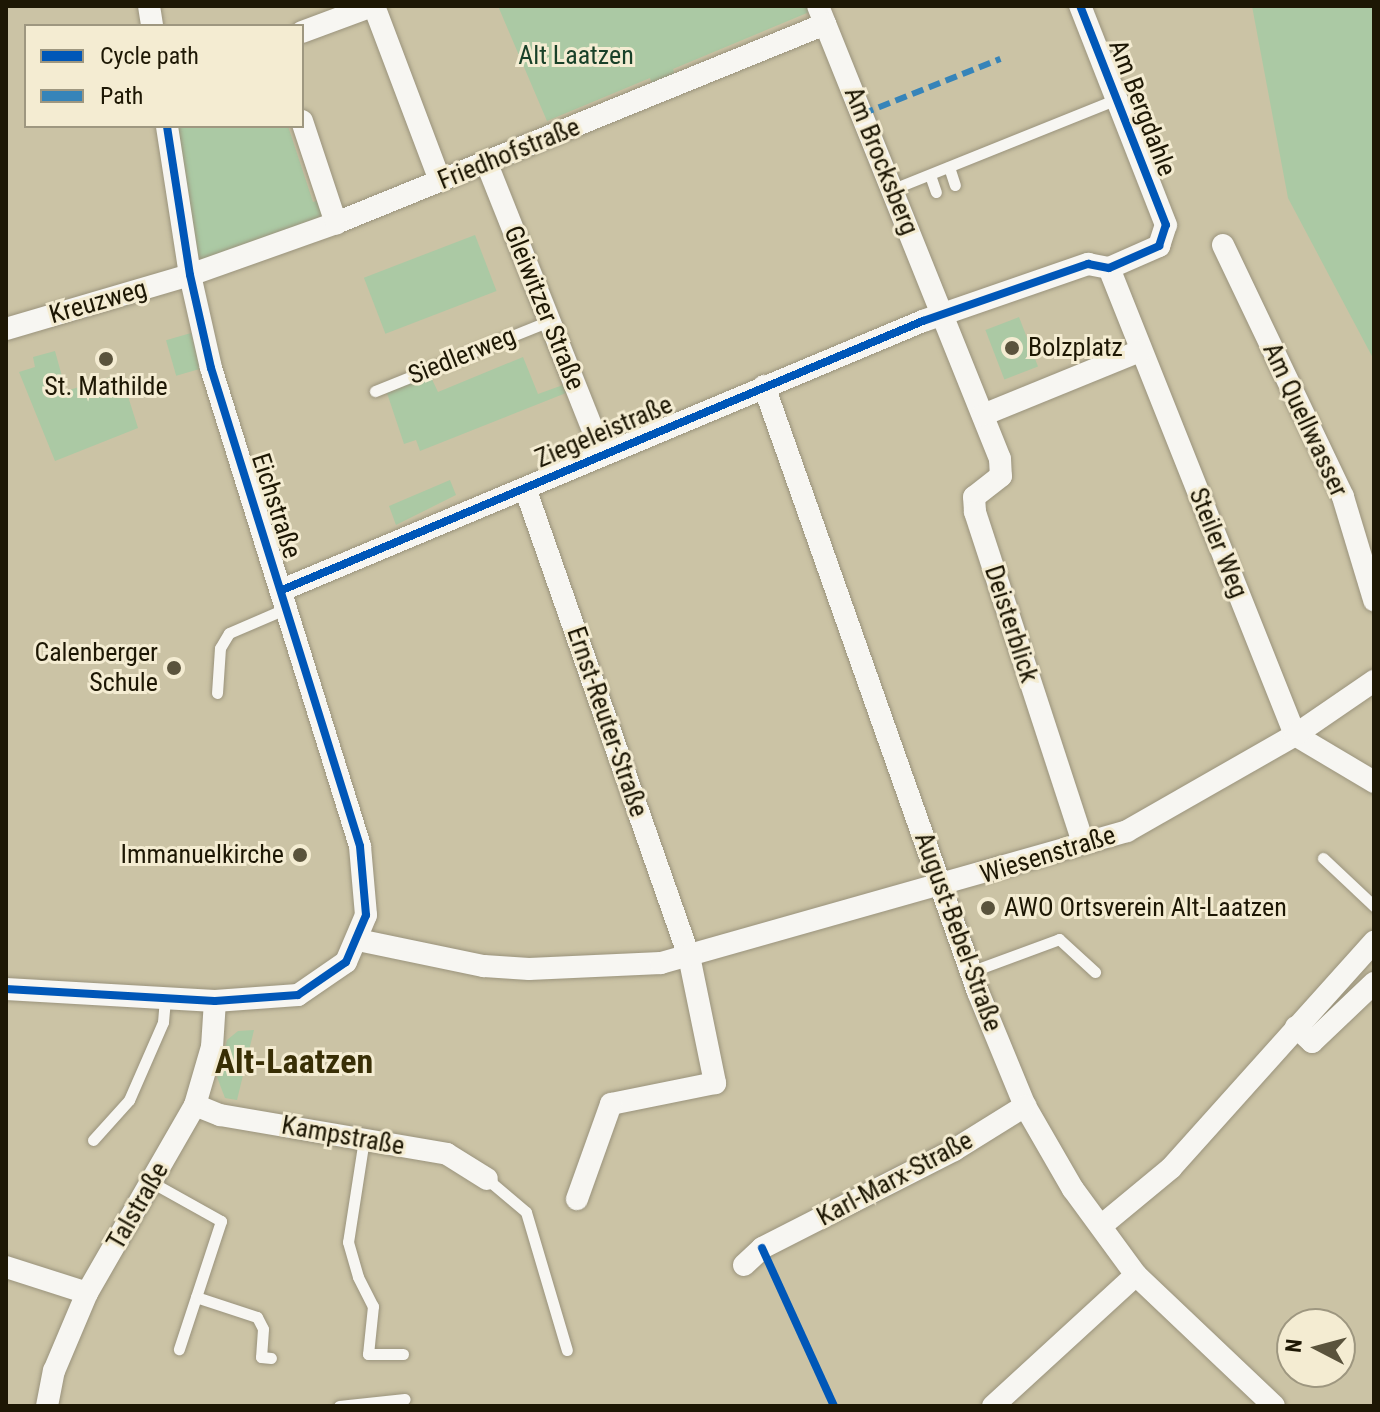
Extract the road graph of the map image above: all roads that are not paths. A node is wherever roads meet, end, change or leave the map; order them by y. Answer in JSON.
{"nodes":[{"id":1,"x":373,"y":6,"type":"edge"},
{"id":2,"x":1080,"y":6,"type":"edge"},
{"id":3,"x":822,"y":15,"type":"edge"},
{"id":4,"x":304,"y":31,"type":"edge"},
{"id":5,"x":1117,"y":99,"type":"junction"},
{"id":6,"x":304,"y":127,"type":"edge"},
{"id":7,"x":167,"y":128,"type":"edge"},
{"id":8,"x":487,"y":164,"type":"junction"},
{"id":9,"x":949,"y":167,"type":"junction"},
{"id":10,"x":930,"y":175,"type":"junction"},
{"id":11,"x":440,"y":181,"type":"junction"},
{"id":12,"x":955,"y":185,"type":"dead end"},
{"id":13,"x":893,"y":189,"type":"junction"},
{"id":14,"x":936,"y":192,"type":"dead end"},
{"id":15,"x":336,"y":223,"type":"junction"},
{"id":16,"x":1223,"y":245,"type":"dead end"},
{"id":17,"x":1109,"y":268,"type":"junction"},
{"id":18,"x":190,"y":275,"type":"junction"},
{"id":19,"x":944,"y":316,"type":"junction"},
{"id":20,"x":549,"y":321,"type":"junction"},
{"id":21,"x":6,"y":329,"type":"edge"},
{"id":22,"x":1140,"y":351,"type":"junction"},
{"id":23,"x":764,"y":386,"type":"junction"},
{"id":24,"x":375,"y":391,"type":"dead end"},
{"id":25,"x":983,"y":415,"type":"junction"},
{"id":26,"x":602,"y":453,"type":"junction"},
{"id":27,"x":525,"y":488,"type":"junction"},
{"id":28,"x":285,"y":599,"type":"junction"},
{"id":29,"x":1374,"y":600,"type":"edge"},
{"id":30,"x":1374,"y":681,"type":"edge"},
{"id":31,"x":217,"y":693,"type":"dead end"},
{"id":32,"x":1295,"y":735,"type":"junction"},
{"id":33,"x":1374,"y":782,"type":"edge"},
{"id":34,"x":1083,"y":843,"type":"junction"},
{"id":35,"x":1323,"y":858,"type":"dead end"},
{"id":36,"x":940,"y":888,"type":"junction"},
{"id":37,"x":1374,"y":906,"type":"edge"},
{"id":38,"x":358,"y":940,"type":"junction"},
{"id":39,"x":1374,"y":942,"type":"edge"},
{"id":40,"x":689,"y":956,"type":"junction"},
{"id":41,"x":970,"y":972,"type":"junction"},
{"id":42,"x":1095,"y":972,"type":"dead end"},
{"id":43,"x":1374,"y":983,"type":"edge"},
{"id":44,"x":6,"y":989,"type":"edge"},
{"id":45,"x":165,"y":999,"type":"junction"},
{"id":46,"x":215,"y":1001,"type":"junction"},
{"id":47,"x":1296,"y":1027,"type":"junction"},
{"id":48,"x":195,"y":1105,"type":"junction"},
{"id":49,"x":1025,"y":1106,"type":"junction"},
{"id":50,"x":364,"y":1139,"type":"junction"},
{"id":51,"x":93,"y":1140,"type":"dead end"},
{"id":52,"x":487,"y":1179,"type":"joint"},
{"id":53,"x":153,"y":1183,"type":"junction"},
{"id":54,"x":577,"y":1199,"type":"dead end"},
{"id":55,"x":1101,"y":1226,"type":"junction"},
{"id":56,"x":744,"y":1265,"type":"dead end"},
{"id":57,"x":6,"y":1267,"type":"edge"},
{"id":58,"x":1136,"y":1275,"type":"junction"},
{"id":59,"x":87,"y":1293,"type":"junction"},
{"id":60,"x":196,"y":1297,"type":"junction"},
{"id":61,"x":179,"y":1349,"type":"dead end"},
{"id":62,"x":567,"y":1350,"type":"dead end"},
{"id":63,"x":403,"y":1354,"type":"dead end"},
{"id":64,"x":271,"y":1358,"type":"dead end"},
{"id":65,"x":405,"y":1399,"type":"dead end"},
{"id":66,"x":47,"y":1406,"type":"edge"},
{"id":67,"x":339,"y":1406,"type":"edge"},
{"id":68,"x":993,"y":1406,"type":"edge"},
{"id":69,"x":1274,"y":1406,"type":"edge"}],
"edges":[{"from":1,"to":4,"type":"street"},
{"from":1,"to":11,"type":"street"},
{"from":2,"to":5,"type":"street","name":"Am Bergdahle"},
{"from":3,"to":8,"type":"street","name":"Friedhofstraße"},
{"from":3,"to":13,"type":"street","name":"Am Brocksberg"},
{"from":5,"to":9,"type":"lane"},
{"from":5,"to":17,"type":"street","name":"Am Bergdahle"},
{"from":6,"to":15,"type":"street"},
{"from":7,"to":18,"type":"street","name":"Eichstraße"},
{"from":8,"to":11,"type":"street","name":"Friedhofstraße"},
{"from":8,"to":20,"type":"street","name":"Gleiwitzer Straße"},
{"from":9,"to":10,"type":"lane"},
{"from":9,"to":12,"type":"lane"},
{"from":10,"to":13,"type":"lane"},
{"from":10,"to":14,"type":"lane"},
{"from":11,"to":15,"type":"street","name":"Friedhofstraße"},
{"from":13,"to":19,"type":"street","name":"Am Brocksberg"},
{"from":15,"to":18,"type":"street","name":"Friedhofstraße"},
{"from":16,"to":29,"type":"street","name":"Am Quellwasser"},
{"from":17,"to":19,"type":"street","name":"Ziegeleistraße"},
{"from":17,"to":22,"type":"street","name":"Steiler Weg"},
{"from":18,"to":21,"type":"street","name":"Kreuzweg"},
{"from":18,"to":28,"type":"street","name":"Eichstraße"},
{"from":19,"to":23,"type":"street","name":"Ziegeleistraße"},
{"from":19,"to":25,"type":"street","name":"Am Brocksberg"},
{"from":20,"to":24,"type":"lane","name":"Siedlerweg"},
{"from":20,"to":26,"type":"street","name":"Gleiwitzer Straße"},
{"from":22,"to":25,"type":"street"},
{"from":22,"to":32,"type":"street","name":"Steiler Weg"},
{"from":23,"to":26,"type":"street","name":"Ziegeleistraße"},
{"from":23,"to":36,"type":"street","name":"August-Bebel-Straße"},
{"from":25,"to":34,"type":"street","name":"Deisterblick"},
{"from":26,"to":27,"type":"street","name":"Ziegeleistraße"},
{"from":27,"to":28,"type":"street","name":"Ziegeleistraße"},
{"from":27,"to":40,"type":"street","name":"Ernst-Reuter-Straße"},
{"from":28,"to":31,"type":"lane"},
{"from":28,"to":38,"type":"street","name":"Eichstraße"},
{"from":30,"to":32,"type":"street","name":"Wiesenstraße"},
{"from":32,"to":33,"type":"street"},
{"from":32,"to":34,"type":"street","name":"Wiesenstraße"},
{"from":34,"to":36,"type":"street","name":"Wiesenstraße"},
{"from":35,"to":37,"type":"lane"},
{"from":36,"to":40,"type":"street","name":"Wiesenstraße"},
{"from":36,"to":41,"type":"street","name":"August-Bebel-Straße"},
{"from":38,"to":40,"type":"street","name":"Wiesenstraße"},
{"from":38,"to":46,"type":"street"},
{"from":39,"to":47,"type":"street"},
{"from":40,"to":54,"type":"street"},
{"from":41,"to":42,"type":"lane"},
{"from":41,"to":49,"type":"street","name":"August-Bebel-Straße"},
{"from":43,"to":47,"type":"street"},
{"from":44,"to":45,"type":"street"},
{"from":45,"to":46,"type":"street"},
{"from":45,"to":51,"type":"lane"},
{"from":46,"to":48,"type":"street","name":"Talstraße"},
{"from":47,"to":55,"type":"street"},
{"from":48,"to":50,"type":"street","name":"Kampstraße"},
{"from":48,"to":53,"type":"street","name":"Talstraße"},
{"from":49,"to":55,"type":"street","name":"August-Bebel-Straße"},
{"from":49,"to":56,"type":"street","name":"Karl-Marx-Straße"},
{"from":50,"to":52,"type":"street","name":"Kampstraße"},
{"from":50,"to":63,"type":"lane"},
{"from":52,"to":62,"type":"lane"},
{"from":53,"to":59,"type":"street","name":"Talstraße"},
{"from":53,"to":60,"type":"lane"},
{"from":55,"to":58,"type":"street","name":"August-Bebel-Straße"},
{"from":57,"to":59,"type":"street"},
{"from":58,"to":68,"type":"street"},
{"from":58,"to":69,"type":"street","name":"August-Bebel-Straße"},
{"from":59,"to":66,"type":"street","name":"Talstraße"},
{"from":60,"to":61,"type":"lane"},
{"from":60,"to":64,"type":"lane"},
{"from":65,"to":67,"type":"lane"}]}
